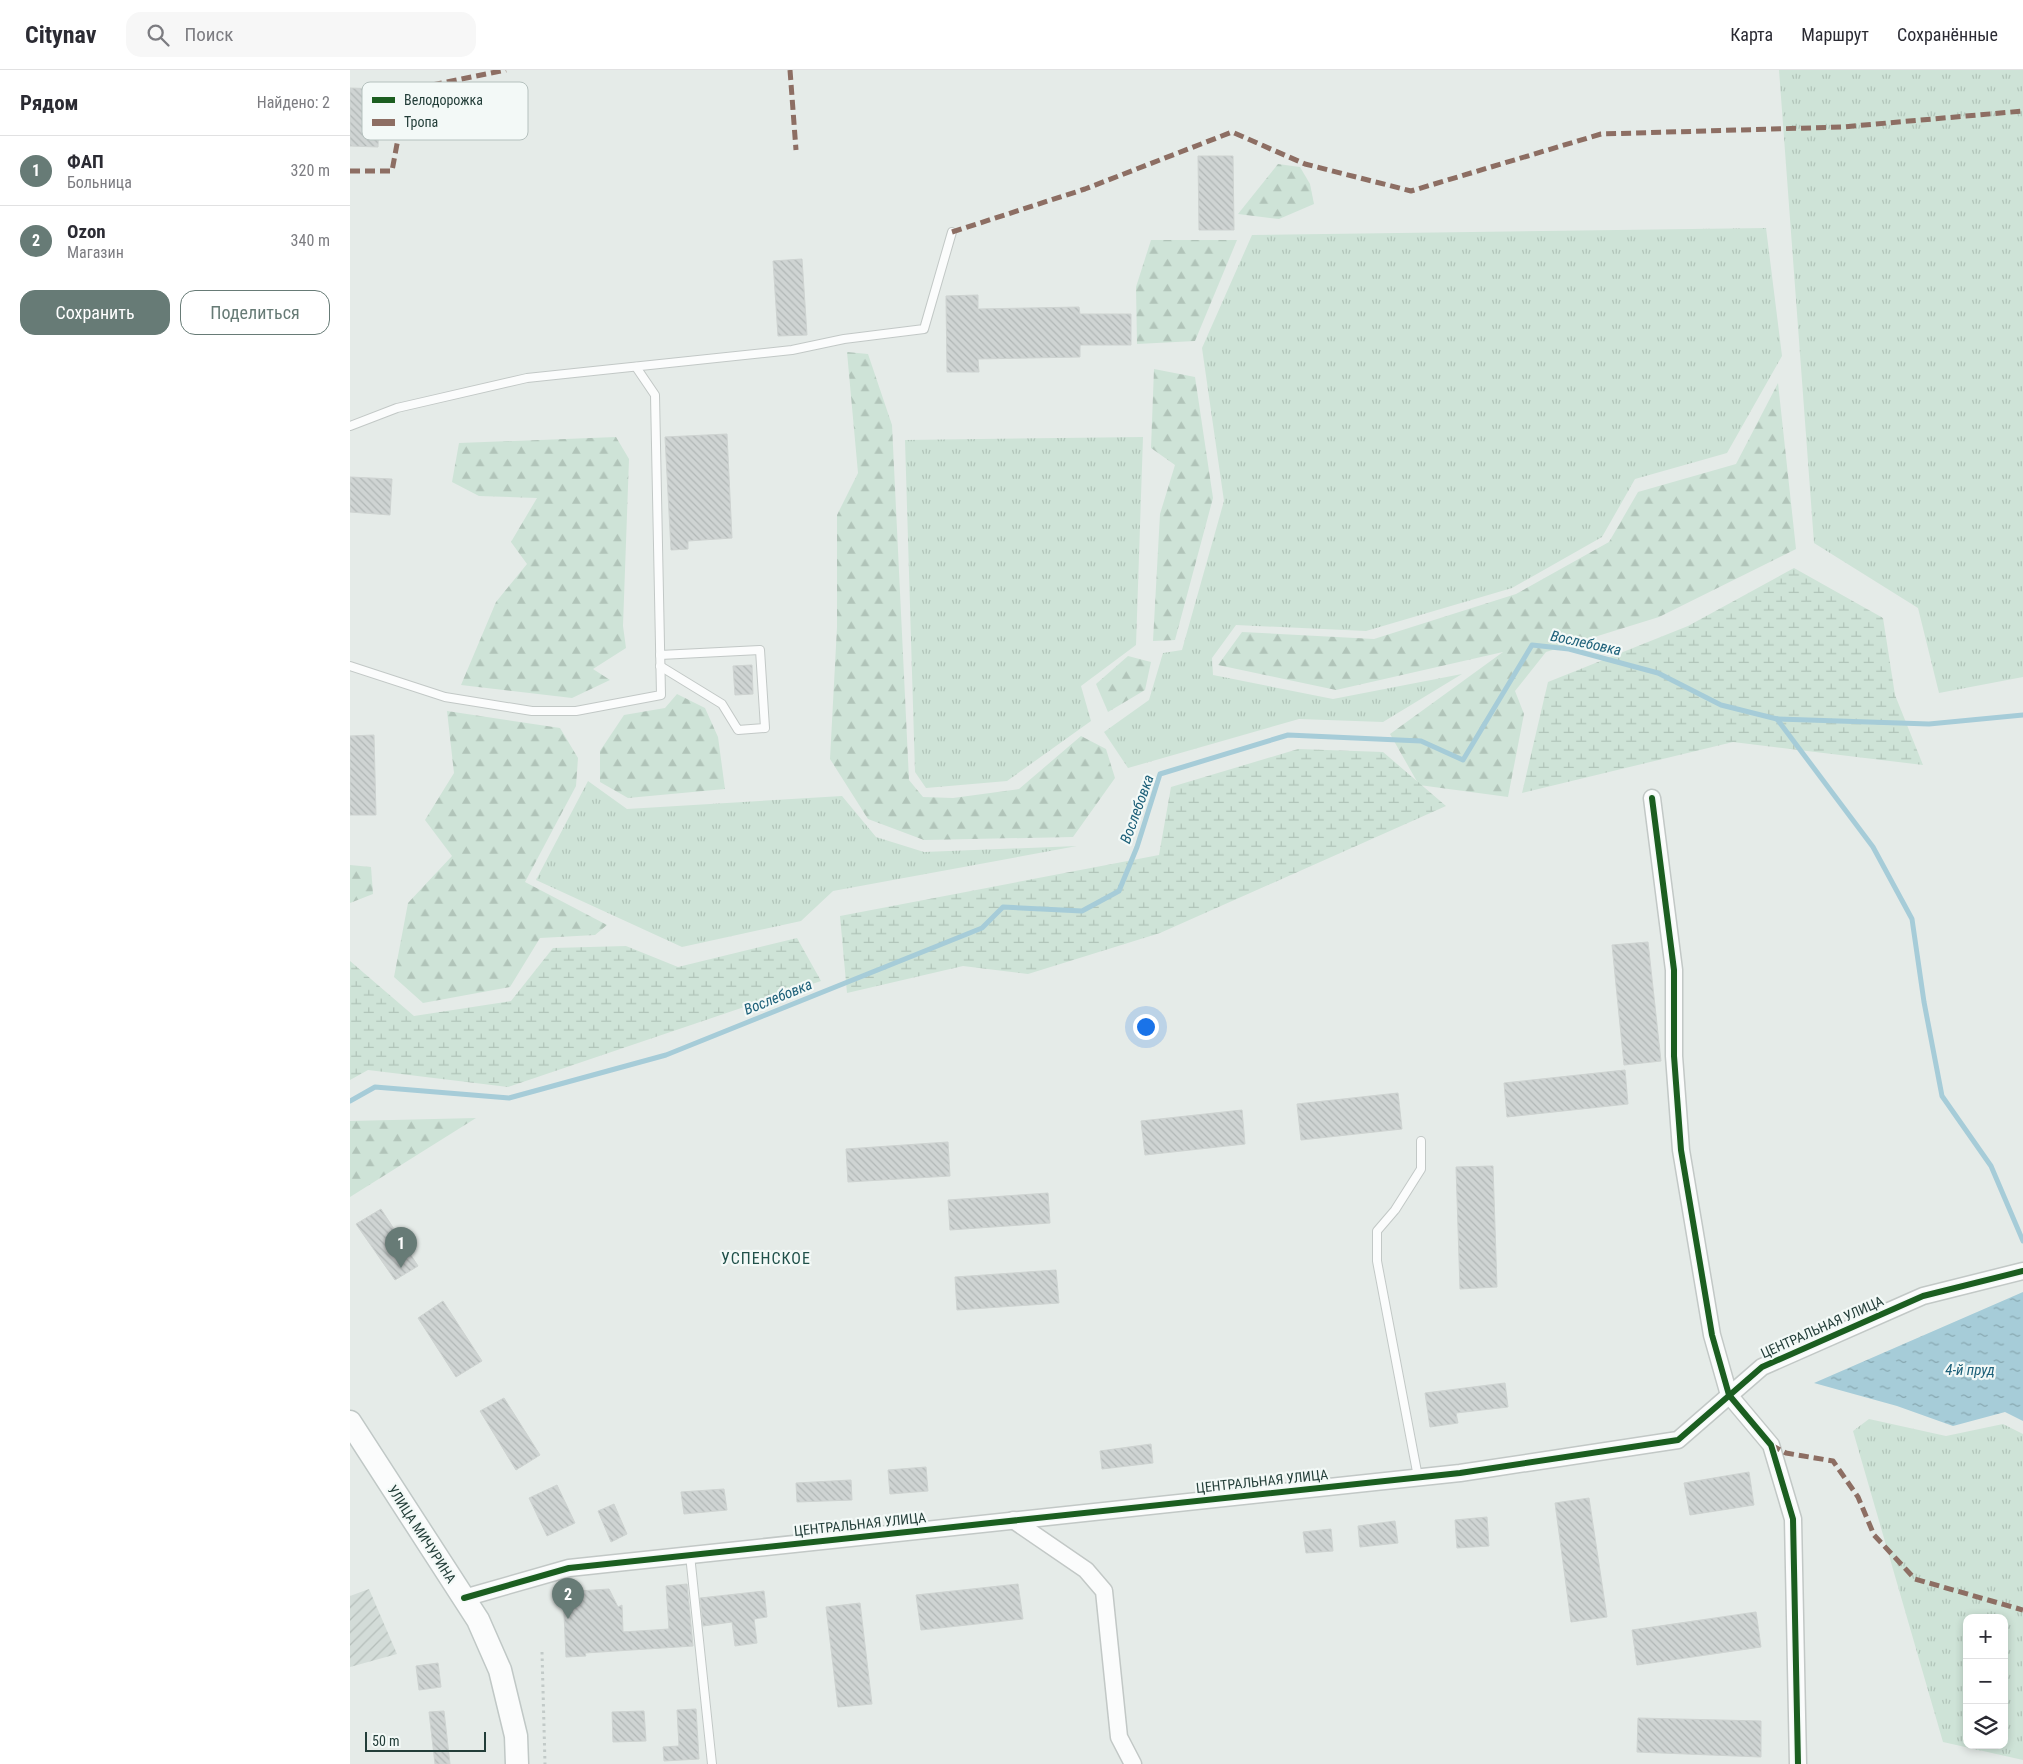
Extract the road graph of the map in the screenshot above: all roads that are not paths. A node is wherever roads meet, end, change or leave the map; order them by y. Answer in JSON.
{"nodes":[{"id":1,"x":952,"y":232,"type":"dead end"},
{"id":2,"x":636,"y":368,"type":"junction"},
{"id":3,"x":350,"y":426,"type":"edge"},
{"id":4,"x":660,"y":655,"type":"junction"},
{"id":5,"x":350,"y":666,"type":"edge"},
{"id":6,"x":660,"y":666,"type":"junction"},
{"id":7,"x":1652,"y":798,"type":"dead end"},
{"id":8,"x":1420,"y":1141,"type":"dead end"},
{"id":9,"x":2023,"y":1271,"type":"edge"},
{"id":10,"x":1730,"y":1395,"type":"junction"},
{"id":11,"x":350,"y":1422,"type":"edge"},
{"id":12,"x":1418,"y":1477,"type":"junction"},
{"id":13,"x":1013,"y":1520,"type":"junction"},
{"id":14,"x":690,"y":1554,"type":"junction"},
{"id":15,"x":464,"y":1598,"type":"junction"},
{"id":16,"x":517,"y":1764,"type":"edge"},
{"id":17,"x":712,"y":1764,"type":"edge"},
{"id":18,"x":1132,"y":1764,"type":"edge"},
{"id":19,"x":1798,"y":1764,"type":"edge"}],
"edges":[{"from":1,"to":2,"type":"lane"},
{"from":2,"to":3,"type":"lane"},
{"from":2,"to":4,"type":"lane"},
{"from":4,"to":6,"type":"lane"},
{"from":4,"to":6,"type":"lane"},
{"from":5,"to":6,"type":"lane"},
{"from":7,"to":10,"type":"street"},
{"from":8,"to":12,"type":"lane"},
{"from":9,"to":10,"type":"street","name":"ЦЕНТРАЛЬНАЯ УЛИЦА"},
{"from":10,"to":12,"type":"street","name":"ЦЕНТРАЛЬНАЯ УЛИЦА"},
{"from":10,"to":19,"type":"street"},
{"from":11,"to":15,"type":"main road","name":"УЛИЦА МИЧУРИНА"},
{"from":12,"to":13,"type":"street","name":"ЦЕНТРАЛЬНАЯ УЛИЦА"},
{"from":13,"to":14,"type":"street","name":"ЦЕНТРАЛЬНАЯ УЛИЦА"},
{"from":13,"to":18,"type":"street"},
{"from":14,"to":15,"type":"street","name":"ЦЕНТРАЛЬНАЯ УЛИЦА"},
{"from":14,"to":17,"type":"lane"},
{"from":15,"to":16,"type":"main road","name":"УЛИЦА МИЧУРИНА"}]}
